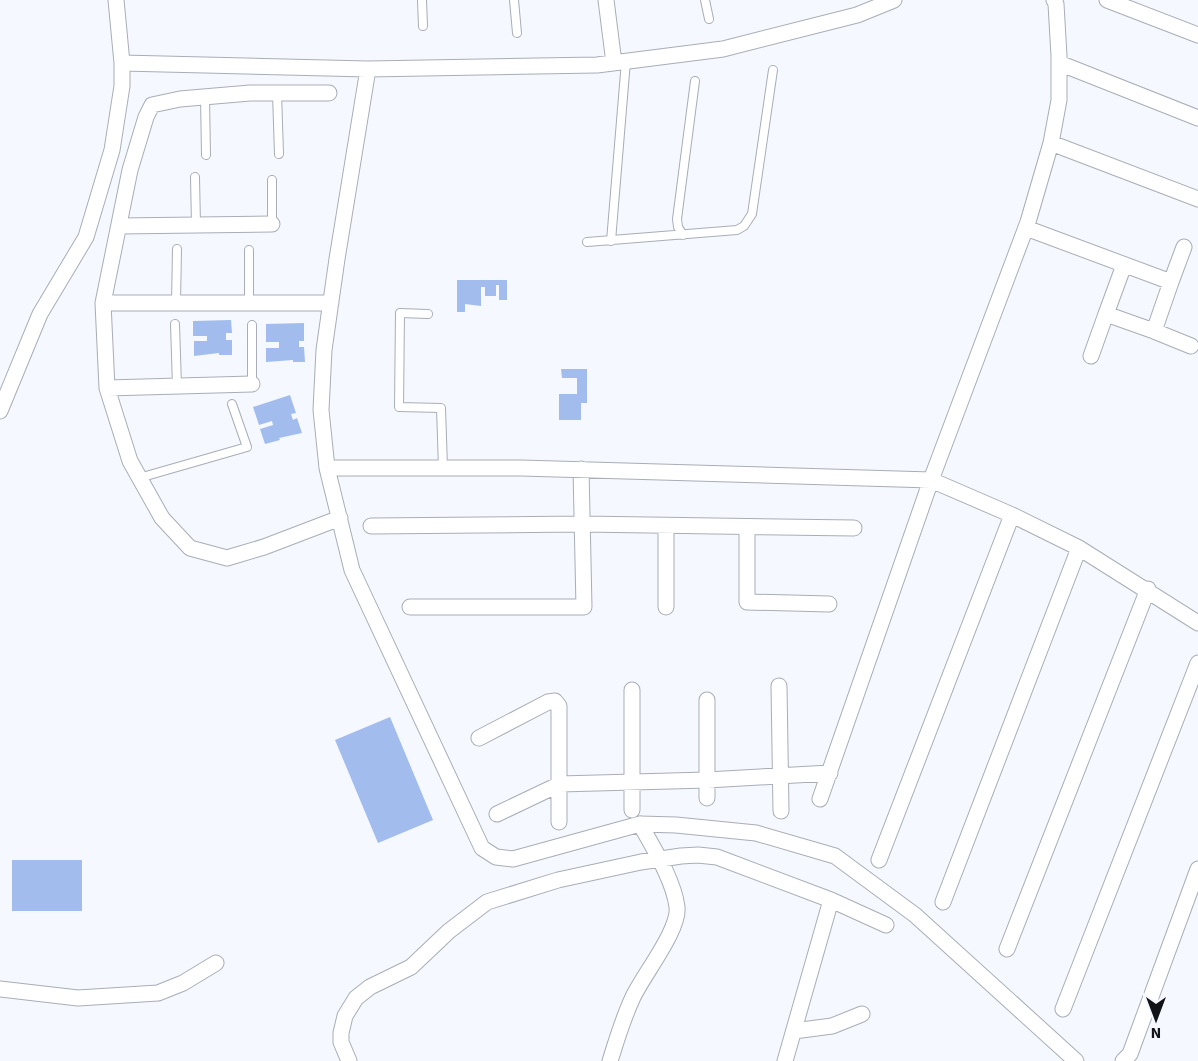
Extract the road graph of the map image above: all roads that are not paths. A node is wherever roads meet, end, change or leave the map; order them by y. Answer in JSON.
{"nodes":[{"id":1,"x":116,"y":0,"type":"edge"},
{"id":2,"x":422,"y":0,"type":"edge"},
{"id":3,"x":514,"y":0,"type":"edge"},
{"id":4,"x":606,"y":0,"type":"edge"},
{"id":5,"x":705,"y":0,"type":"edge"},
{"id":6,"x":894,"y":0,"type":"edge"},
{"id":7,"x":1054,"y":0,"type":"edge"},
{"id":8,"x":1107,"y":0,"type":"edge"},
{"id":9,"x":709,"y":18,"type":"dead end"},
{"id":10,"x":423,"y":26,"type":"dead end"},
{"id":11,"x":517,"y":33,"type":"dead end"},
{"id":12,"x":1198,"y":35,"type":"edge"},
{"id":13,"x":620,"y":62,"type":"junction"},
{"id":14,"x":122,"y":63,"type":"junction"},
{"id":15,"x":1059,"y":63,"type":"junction"},
{"id":16,"x":368,"y":69,"type":"junction"},
{"id":17,"x":773,"y":70,"type":"dead end"},
{"id":18,"x":695,"y":81,"type":"dead end"},
{"id":19,"x":278,"y":93,"type":"junction"},
{"id":20,"x":328,"y":93,"type":"dead end"},
{"id":21,"x":205,"y":97,"type":"junction"},
{"id":22,"x":1198,"y":118,"type":"edge"},
{"id":23,"x":1052,"y":143,"type":"junction"},
{"id":24,"x":279,"y":154,"type":"dead end"},
{"id":25,"x":206,"y":155,"type":"dead end"},
{"id":26,"x":195,"y":177,"type":"dead end"},
{"id":27,"x":272,"y":180,"type":"dead end"},
{"id":28,"x":1198,"y":199,"type":"edge"},
{"id":29,"x":273,"y":224,"type":"joint"},
{"id":30,"x":196,"y":225,"type":"junction"},
{"id":31,"x":119,"y":226,"type":"junction"},
{"id":32,"x":1026,"y":228,"type":"junction"},
{"id":33,"x":683,"y":235,"type":"junction"},
{"id":34,"x":611,"y":241,"type":"junction"},
{"id":35,"x":587,"y":242,"type":"dead end"},
{"id":36,"x":1184,"y":247,"type":"dead end"},
{"id":37,"x":177,"y":249,"type":"dead end"},
{"id":38,"x":249,"y":250,"type":"dead end"},
{"id":39,"x":1124,"y":265,"type":"junction"},
{"id":40,"x":1170,"y":282,"type":"junction"},
{"id":41,"x":103,"y":303,"type":"junction"},
{"id":42,"x":176,"y":303,"type":"junction"},
{"id":43,"x":249,"y":303,"type":"junction"},
{"id":44,"x":331,"y":303,"type":"junction"},
{"id":45,"x":428,"y":314,"type":"dead end"},
{"id":46,"x":1106,"y":314,"type":"junction"},
{"id":47,"x":175,"y":324,"type":"dead end"},
{"id":48,"x":252,"y":325,"type":"dead end"},
{"id":49,"x":1154,"y":331,"type":"junction"},
{"id":50,"x":1191,"y":346,"type":"dead end"},
{"id":51,"x":1091,"y":356,"type":"dead end"},
{"id":52,"x":252,"y":384,"type":"joint"},
{"id":53,"x":177,"y":386,"type":"junction"},
{"id":54,"x":107,"y":388,"type":"junction"},
{"id":55,"x":232,"y":404,"type":"dead end"},
{"id":56,"x":0,"y":411,"type":"edge"},
{"id":57,"x":327,"y":468,"type":"junction"},
{"id":58,"x":443,"y":468,"type":"junction"},
{"id":59,"x":582,"y":469,"type":"junction"},
{"id":60,"x":140,"y":478,"type":"junction"},
{"id":61,"x":930,"y":480,"type":"junction"},
{"id":62,"x":1012,"y":515,"type":"junction"},
{"id":63,"x":340,"y":518,"type":"junction"},
{"id":64,"x":582,"y":524,"type":"junction"},
{"id":65,"x":371,"y":526,"type":"dead end"},
{"id":66,"x":666,"y":526,"type":"junction"},
{"id":67,"x":747,"y":528,"type":"junction"},
{"id":68,"x":854,"y":528,"type":"dead end"},
{"id":69,"x":1079,"y":548,"type":"junction"},
{"id":70,"x":1148,"y":589,"type":"junction"},
{"id":71,"x":829,"y":604,"type":"dead end"},
{"id":72,"x":666,"y":607,"type":"dead end"},
{"id":73,"x":410,"y":608,"type":"dead end"},
{"id":74,"x":1198,"y":623,"type":"edge"},
{"id":75,"x":1198,"y":663,"type":"edge"},
{"id":76,"x":779,"y":686,"type":"dead end"},
{"id":77,"x":632,"y":690,"type":"dead end"},
{"id":78,"x":707,"y":700,"type":"dead end"},
{"id":79,"x":479,"y":738,"type":"dead end"},
{"id":80,"x":830,"y":773,"type":"junction"},
{"id":81,"x":780,"y":776,"type":"junction"},
{"id":82,"x":707,"y":780,"type":"junction"},
{"id":83,"x":632,"y":782,"type":"junction"},
{"id":84,"x":560,"y":784,"type":"junction"},
{"id":85,"x":707,"y":798,"type":"dead end"},
{"id":86,"x":820,"y":799,"type":"dead end"},
{"id":87,"x":632,"y":810,"type":"dead end"},
{"id":88,"x":781,"y":811,"type":"dead end"},
{"id":89,"x":497,"y":814,"type":"dead end"},
{"id":90,"x":559,"y":822,"type":"dead end"},
{"id":91,"x":640,"y":824,"type":"junction"},
{"id":92,"x":660,"y":859,"type":"junction"},
{"id":93,"x":879,"y":860,"type":"dead end"},
{"id":94,"x":1198,"y":869,"type":"edge"},
{"id":95,"x":831,"y":900,"type":"junction"},
{"id":96,"x":943,"y":902,"type":"dead end"},
{"id":97,"x":886,"y":925,"type":"dead end"},
{"id":98,"x":1007,"y":949,"type":"dead end"},
{"id":99,"x":216,"y":963,"type":"dead end"},
{"id":100,"x":0,"y":989,"type":"edge"},
{"id":101,"x":1063,"y":1009,"type":"dead end"},
{"id":102,"x":862,"y":1014,"type":"dead end"},
{"id":103,"x":794,"y":1031,"type":"junction"},
{"id":104,"x":349,"y":1061,"type":"edge"},
{"id":105,"x":610,"y":1061,"type":"edge"},
{"id":106,"x":785,"y":1061,"type":"edge"},
{"id":107,"x":1076,"y":1061,"type":"edge"},
{"id":108,"x":1123,"y":1061,"type":"edge"}],
"edges":[{"from":1,"to":14,"type":"street"},
{"from":2,"to":10,"type":"lane"},
{"from":3,"to":11,"type":"lane"},
{"from":4,"to":13,"type":"street"},
{"from":5,"to":9,"type":"lane"},
{"from":6,"to":13,"type":"street"},
{"from":7,"to":15,"type":"street"},
{"from":8,"to":12,"type":"street"},
{"from":13,"to":16,"type":"street"},
{"from":13,"to":34,"type":"lane"},
{"from":14,"to":16,"type":"street"},
{"from":14,"to":56,"type":"street"},
{"from":15,"to":22,"type":"street"},
{"from":15,"to":23,"type":"street"},
{"from":16,"to":44,"type":"street"},
{"from":17,"to":33,"type":"lane"},
{"from":18,"to":33,"type":"lane"},
{"from":19,"to":20,"type":"street"},
{"from":19,"to":21,"type":"street"},
{"from":19,"to":24,"type":"lane"},
{"from":21,"to":25,"type":"lane"},
{"from":21,"to":31,"type":"street"},
{"from":23,"to":28,"type":"street"},
{"from":23,"to":32,"type":"street"},
{"from":26,"to":30,"type":"lane"},
{"from":27,"to":29,"type":"lane"},
{"from":29,"to":30,"type":"street"},
{"from":30,"to":31,"type":"street"},
{"from":31,"to":41,"type":"street"},
{"from":32,"to":39,"type":"street"},
{"from":32,"to":61,"type":"street"},
{"from":33,"to":34,"type":"lane"},
{"from":34,"to":35,"type":"lane"},
{"from":36,"to":40,"type":"street"},
{"from":37,"to":42,"type":"lane"},
{"from":38,"to":43,"type":"lane"},
{"from":39,"to":40,"type":"street"},
{"from":39,"to":46,"type":"street"},
{"from":40,"to":49,"type":"street"},
{"from":41,"to":42,"type":"street"},
{"from":41,"to":54,"type":"street"},
{"from":42,"to":43,"type":"street"},
{"from":43,"to":44,"type":"street"},
{"from":44,"to":57,"type":"street"},
{"from":45,"to":58,"type":"lane"},
{"from":46,"to":49,"type":"street"},
{"from":46,"to":51,"type":"street"},
{"from":47,"to":53,"type":"lane"},
{"from":48,"to":52,"type":"lane"},
{"from":49,"to":50,"type":"street"},
{"from":52,"to":53,"type":"street"},
{"from":53,"to":54,"type":"street"},
{"from":54,"to":60,"type":"street"},
{"from":55,"to":60,"type":"lane"},
{"from":57,"to":58,"type":"street"},
{"from":57,"to":63,"type":"street"},
{"from":58,"to":59,"type":"street"},
{"from":59,"to":61,"type":"street"},
{"from":59,"to":64,"type":"street"},
{"from":60,"to":63,"type":"street"},
{"from":61,"to":62,"type":"street"},
{"from":61,"to":80,"type":"street"},
{"from":62,"to":69,"type":"street"},
{"from":62,"to":93,"type":"street"},
{"from":63,"to":91,"type":"street"},
{"from":64,"to":65,"type":"street"},
{"from":64,"to":66,"type":"street"},
{"from":64,"to":73,"type":"street"},
{"from":66,"to":67,"type":"street"},
{"from":66,"to":72,"type":"street"},
{"from":67,"to":68,"type":"street"},
{"from":67,"to":71,"type":"street"},
{"from":69,"to":70,"type":"street"},
{"from":69,"to":96,"type":"street"},
{"from":70,"to":74,"type":"street"},
{"from":70,"to":98,"type":"street"},
{"from":75,"to":101,"type":"street"},
{"from":76,"to":81,"type":"street"},
{"from":77,"to":83,"type":"street"},
{"from":78,"to":82,"type":"street"},
{"from":79,"to":84,"type":"street"},
{"from":80,"to":81,"type":"street"},
{"from":80,"to":86,"type":"street"},
{"from":81,"to":82,"type":"street"},
{"from":81,"to":88,"type":"street"},
{"from":82,"to":83,"type":"street"},
{"from":82,"to":85,"type":"street"},
{"from":83,"to":84,"type":"street"},
{"from":83,"to":87,"type":"street"},
{"from":84,"to":89,"type":"street"},
{"from":84,"to":90,"type":"street"},
{"from":91,"to":92,"type":"street"},
{"from":91,"to":107,"type":"street"},
{"from":92,"to":95,"type":"street"},
{"from":92,"to":104,"type":"street"},
{"from":92,"to":105,"type":"street"},
{"from":94,"to":108,"type":"street"},
{"from":95,"to":97,"type":"street"},
{"from":95,"to":103,"type":"street"},
{"from":99,"to":100,"type":"street"},
{"from":102,"to":103,"type":"street"},
{"from":103,"to":106,"type":"street"}]}
